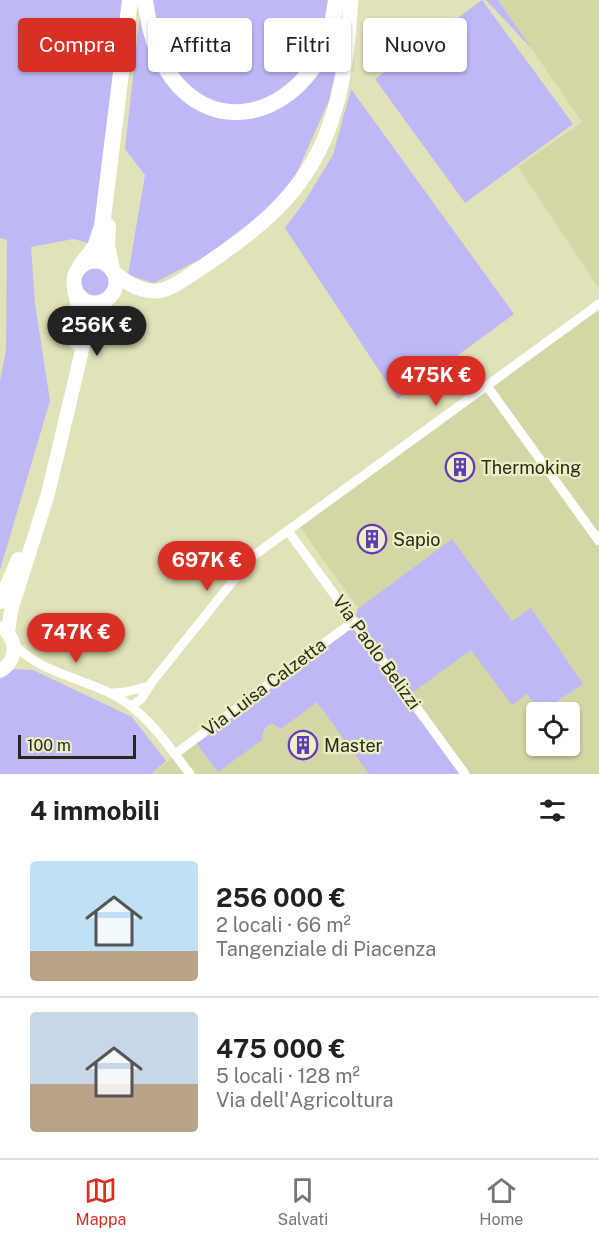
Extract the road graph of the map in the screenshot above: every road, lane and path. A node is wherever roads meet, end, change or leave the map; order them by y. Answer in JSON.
{"nodes":[{"id":1,"x":130,"y":0,"type":"edge"},
{"id":2,"x":136,"y":0,"type":"edge"},
{"id":3,"x":145,"y":0,"type":"edge"},
{"id":4,"x":336,"y":0,"type":"edge"},
{"id":5,"x":355,"y":0,"type":"edge"},
{"id":6,"x":80,"y":266,"type":"junction"},
{"id":7,"x":113,"y":271,"type":"junction"},
{"id":8,"x":74,"y":289,"type":"junction"},
{"id":9,"x":155,"y":291,"type":"junction"},
{"id":10,"x":104,"y":301,"type":"junction"},
{"id":11,"x":599,"y":304,"type":"edge"},
{"id":12,"x":487,"y":386,"type":"junction"},
{"id":13,"x":288,"y":531,"type":"junction"},
{"id":14,"x":599,"y":540,"type":"edge"},
{"id":15,"x":0,"y":602,"type":"edge"},
{"id":16,"x":354,"y":621,"type":"junction"},
{"id":17,"x":7,"y":634,"type":"edge"},
{"id":18,"x":31,"y":660,"type":"junction"},
{"id":19,"x":4,"y":667,"type":"edge"},
{"id":20,"x":149,"y":686,"type":"junction"},
{"id":21,"x":111,"y":693,"type":"junction"},
{"id":22,"x":132,"y":706,"type":"junction"},
{"id":23,"x":147,"y":720,"type":"junction"},
{"id":24,"x":175,"y":754,"type":"junction"},
{"id":25,"x":190,"y":774,"type":"edge"},
{"id":26,"x":465,"y":774,"type":"edge"}],
"edges":[{"from":1,"to":6,"type":"highway"},
{"from":2,"to":7,"type":"highway"},
{"from":3,"to":4,"type":"highway"},
{"from":5,"to":9,"type":"main road"},
{"from":6,"to":7,"type":"main road"},
{"from":6,"to":8,"type":"main road"},
{"from":7,"to":9,"type":"main road"},
{"from":7,"to":10,"type":"main road"},
{"from":8,"to":10,"type":"main road"},
{"from":8,"to":15,"type":"main road"},
{"from":9,"to":10,"type":"main road"},
{"from":10,"to":17,"type":"main road"},
{"from":11,"to":12,"type":"street"},
{"from":12,"to":13,"type":"street"},
{"from":12,"to":14,"type":"street"},
{"from":13,"to":16,"type":"street","name":"Via Paolo Belizzi"},
{"from":13,"to":20,"type":"street"},
{"from":16,"to":24,"type":"street","name":"Via Luisa Calzetta"},
{"from":16,"to":26,"type":"street","name":"Via Paolo Belizzi"},
{"from":17,"to":18,"type":"street"},
{"from":17,"to":19,"type":"main road"},
{"from":18,"to":19,"type":"street"},
{"from":18,"to":21,"type":"street"},
{"from":20,"to":21,"type":"street"},
{"from":20,"to":22,"type":"street"},
{"from":20,"to":23,"type":"street"},
{"from":21,"to":22,"type":"street"},
{"from":22,"to":23,"type":"street"},
{"from":23,"to":24,"type":"street"},
{"from":24,"to":25,"type":"street"}]}
